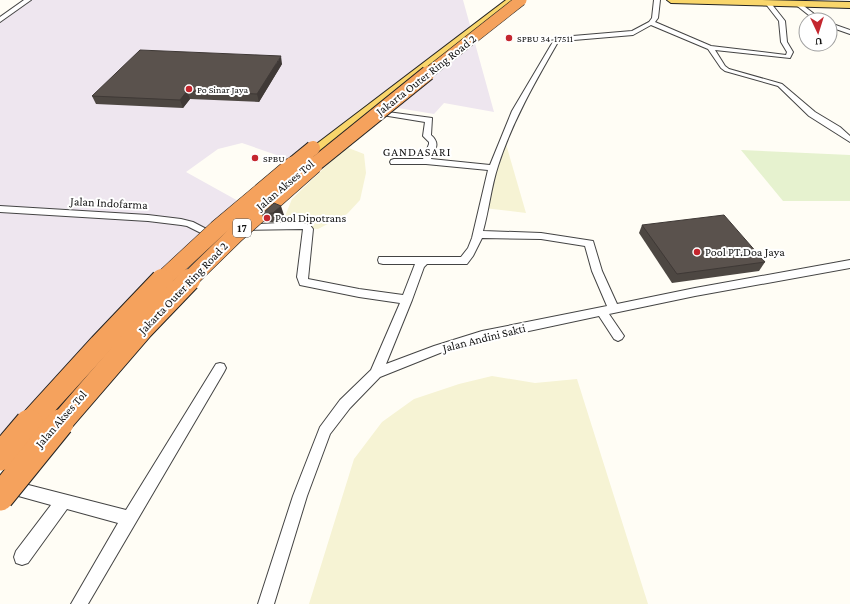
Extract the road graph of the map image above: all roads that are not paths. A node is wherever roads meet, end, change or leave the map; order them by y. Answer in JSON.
{"nodes":[{"id":1,"x":28,"y":0,"type":"edge"},
{"id":2,"x":507,"y":0,"type":"edge"},
{"id":3,"x":511,"y":0,"type":"edge"},
{"id":4,"x":520,"y":0,"type":"edge"},
{"id":5,"x":657,"y":0,"type":"edge"},
{"id":6,"x":671,"y":0,"type":"edge"},
{"id":7,"x":806,"y":0,"type":"edge"},
{"id":8,"x":850,"y":1,"type":"edge"},
{"id":9,"x":768,"y":3,"type":"junction"},
{"id":10,"x":798,"y":4,"type":"junction"},
{"id":11,"x":850,"y":5,"type":"edge"},
{"id":12,"x":0,"y":12,"type":"edge"},
{"id":13,"x":11,"y":12,"type":"junction"},
{"id":14,"x":808,"y":12,"type":"edge"},
{"id":15,"x":0,"y":20,"type":"edge"},
{"id":16,"x":651,"y":23,"type":"junction"},
{"id":17,"x":838,"y":28,"type":"edge"},
{"id":18,"x":850,"y":32,"type":"edge"},
{"id":19,"x":753,"y":46,"type":"dead end"},
{"id":20,"x":710,"y":48,"type":"junction"},
{"id":21,"x":744,"y":51,"type":"junction"},
{"id":22,"x":371,"y":111,"type":"junction"},
{"id":23,"x":850,"y":140,"type":"edge"},
{"id":24,"x":426,"y":161,"type":"junction"},
{"id":25,"x":394,"y":162,"type":"dead end"},
{"id":26,"x":493,"y":168,"type":"junction"},
{"id":27,"x":271,"y":191,"type":"junction"},
{"id":28,"x":0,"y":209,"type":"edge"},
{"id":29,"x":237,"y":228,"type":"junction"},
{"id":30,"x":477,"y":234,"type":"junction"},
{"id":31,"x":213,"y":236,"type":"junction"},
{"id":32,"x":383,"y":260,"type":"dead end"},
{"id":33,"x":424,"y":260,"type":"junction"},
{"id":34,"x":850,"y":264,"type":"edge"},
{"id":35,"x":407,"y":300,"type":"junction"},
{"id":36,"x":614,"y":309,"type":"junction"},
{"id":37,"x":602,"y":312,"type":"junction"},
{"id":38,"x":618,"y":336,"type":"dead end"},
{"id":39,"x":220,"y":368,"type":"dead end"},
{"id":40,"x":376,"y":374,"type":"junction"},
{"id":41,"x":0,"y":457,"type":"edge"},
{"id":42,"x":0,"y":465,"type":"edge"},
{"id":43,"x":1,"y":491,"type":"edge"},
{"id":44,"x":63,"y":502,"type":"junction"},
{"id":45,"x":128,"y":518,"type":"junction"},
{"id":46,"x":22,"y":557,"type":"dead end"},
{"id":47,"x":79,"y":604,"type":"edge"},
{"id":48,"x":266,"y":604,"type":"edge"}],
"edges":[{"from":1,"to":13,"type":"street"},
{"from":2,"to":41,"type":"highway","name":"Jakarta Outer Ring Road 2","number":"17","bridge":true},
{"from":3,"to":22,"type":"main road","name":"Jalan Akses Tol"},
{"from":4,"to":22,"type":"main road","name":"Jalan Akses Tol"},
{"from":4,"to":43,"type":"highway","name":"Jakarta Outer Ring Road 2","number":"17","bridge":true},
{"from":5,"to":16,"type":"street"},
{"from":6,"to":9,"type":"main road"},
{"from":7,"to":8,"type":"main road"},
{"from":9,"to":10,"type":"main road"},
{"from":9,"to":21,"type":"street"},
{"from":10,"to":11,"type":"main road"},
{"from":10,"to":14,"type":"street"},
{"from":12,"to":13,"type":"street"},
{"from":13,"to":15,"type":"street"},
{"from":16,"to":20,"type":"street"},
{"from":16,"to":26,"type":"street"},
{"from":17,"to":18,"type":"street"},
{"from":19,"to":21,"type":"street"},
{"from":20,"to":21,"type":"street"},
{"from":20,"to":23,"type":"street"},
{"from":22,"to":24,"type":"street"},
{"from":22,"to":27,"type":"main road","name":"Jalan Akses Tol"},
{"from":24,"to":25,"type":"street"},
{"from":24,"to":26,"type":"street"},
{"from":26,"to":30,"type":"street"},
{"from":27,"to":29,"type":"main road","name":"Jalan Akses Tol"},
{"from":27,"to":31,"type":"main road","name":"Jalan Akses Tol"},
{"from":28,"to":31,"type":"street","name":"Jalan Indofarma"},
{"from":29,"to":35,"type":"street"},
{"from":29,"to":43,"type":"main road","name":"Jalan Akses Tol"},
{"from":30,"to":33,"type":"street"},
{"from":30,"to":36,"type":"street"},
{"from":31,"to":42,"type":"main road","name":"Jalan Akses Tol"},
{"from":32,"to":33,"type":"street"},
{"from":33,"to":35,"type":"street"},
{"from":34,"to":36,"type":"street","name":"Jalan Andini Sakti"},
{"from":35,"to":40,"type":"street"},
{"from":36,"to":37,"type":"street","name":"Jalan Andini Sakti"},
{"from":37,"to":38,"type":"street"},
{"from":37,"to":40,"type":"street","name":"Jalan Andini Sakti"},
{"from":39,"to":45,"type":"street"},
{"from":40,"to":48,"type":"street","name":"Jalan Andini Sakti"},
{"from":43,"to":44,"type":"street"},
{"from":44,"to":45,"type":"street"},
{"from":44,"to":46,"type":"street"},
{"from":45,"to":47,"type":"street"}]}
